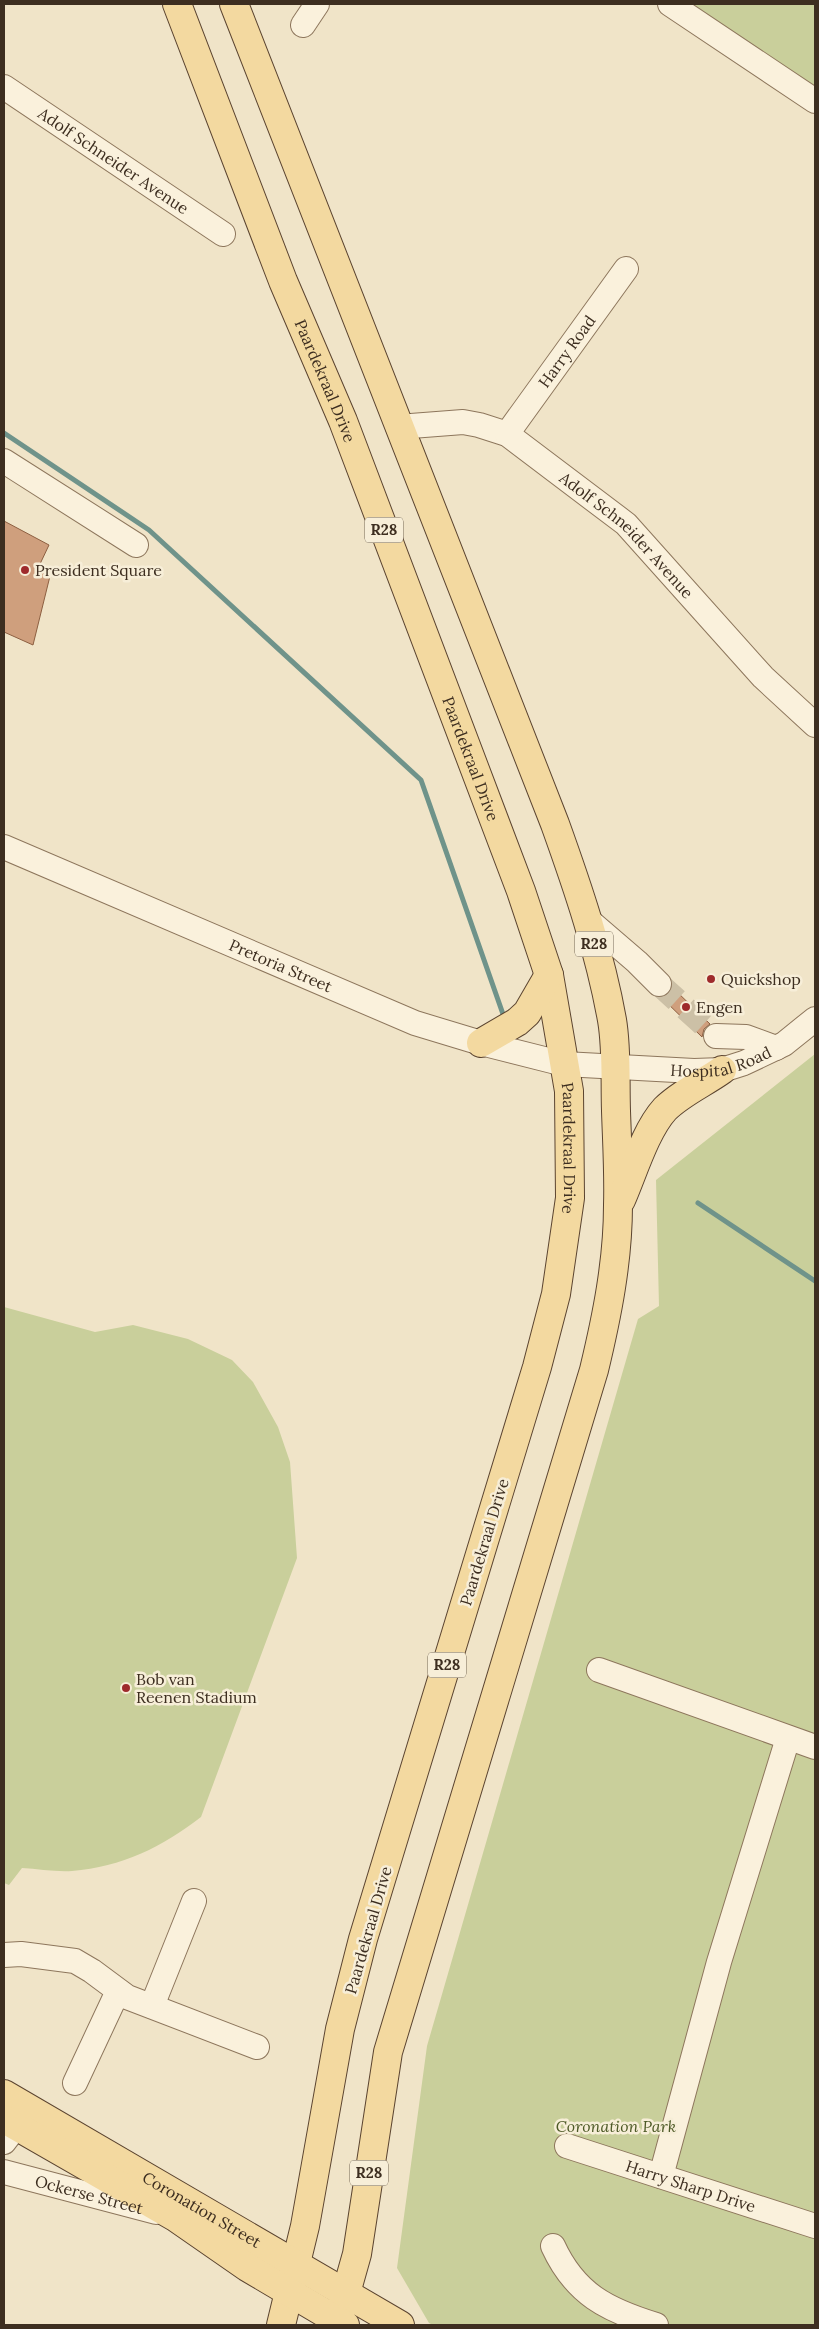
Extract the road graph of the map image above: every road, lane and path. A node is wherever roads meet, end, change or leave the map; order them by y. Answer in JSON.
{"nodes":[{"id":1,"x":177,"y":4,"type":"edge"},
{"id":2,"x":234,"y":4,"type":"edge"},
{"id":3,"x":317,"y":4,"type":"edge"},
{"id":4,"x":670,"y":4,"type":"edge"},
{"id":5,"x":303,"y":26,"type":"dead end"},
{"id":6,"x":4,"y":87,"type":"edge"},
{"id":7,"x":815,"y":102,"type":"edge"},
{"id":8,"x":223,"y":234,"type":"dead end"},
{"id":9,"x":626,"y":268,"type":"dead end"},
{"id":10,"x":398,"y":426,"type":"junction"},
{"id":11,"x":507,"y":434,"type":"junction"},
{"id":12,"x":4,"y":461,"type":"edge"},
{"id":13,"x":136,"y":545,"type":"dead end"},
{"id":14,"x":815,"y":725,"type":"edge"},
{"id":15,"x":4,"y":847,"type":"edge"},
{"id":16,"x":587,"y":919,"type":"junction"},
{"id":17,"x":549,"y":975,"type":"junction"},
{"id":18,"x":659,"y":984,"type":"tunnel mouth"},
{"id":19,"x":815,"y":1019,"type":"edge"},
{"id":20,"x":716,"y":1036,"type":"tunnel mouth"},
{"id":21,"x":480,"y":1043,"type":"junction"},
{"id":22,"x":776,"y":1048,"type":"junction"},
{"id":23,"x":564,"y":1064,"type":"junction"},
{"id":24,"x":615,"y":1067,"type":"junction"},
{"id":25,"x":722,"y":1070,"type":"junction"},
{"id":26,"x":618,"y":1206,"type":"junction"},
{"id":27,"x":600,"y":1670,"type":"dead end"},
{"id":28,"x":788,"y":1738,"type":"junction"},
{"id":29,"x":815,"y":1747,"type":"edge"},
{"id":30,"x":194,"y":1901,"type":"dead end"},
{"id":31,"x":4,"y":1955,"type":"edge"},
{"id":32,"x":118,"y":1991,"type":"junction"},
{"id":33,"x":152,"y":2006,"type":"junction"},
{"id":34,"x":257,"y":2047,"type":"dead end"},
{"id":35,"x":75,"y":2083,"type":"dead end"},
{"id":36,"x":4,"y":2094,"type":"edge"},
{"id":37,"x":13,"y":2124,"type":"edge"},
{"id":38,"x":567,"y":2146,"type":"dead end"},
{"id":39,"x":4,"y":2172,"type":"edge"},
{"id":40,"x":661,"y":2176,"type":"junction"},
{"id":41,"x":175,"y":2217,"type":"junction"},
{"id":42,"x":815,"y":2226,"type":"edge"},
{"id":43,"x":553,"y":2246,"type":"dead end"},
{"id":44,"x":296,"y":2264,"type":"junction"},
{"id":45,"x":291,"y":2291,"type":"junction"},
{"id":46,"x":346,"y":2293,"type":"junction"},
{"id":47,"x":340,"y":2324,"type":"edge"},
{"id":48,"x":282,"y":2325,"type":"edge"},
{"id":49,"x":400,"y":2325,"type":"edge"},
{"id":50,"x":656,"y":2325,"type":"edge"}],
"edges":[{"from":1,"to":17,"type":"main road","name":"Paardekraal Drive","number":"R28"},
{"from":2,"to":10,"type":"main road","number":"R28"},
{"from":3,"to":5,"type":"street"},
{"from":4,"to":7,"type":"street"},
{"from":6,"to":8,"type":"street","name":"Adolf Schneider Avenue"},
{"from":9,"to":11,"type":"street","name":"Harry Road"},
{"from":10,"to":11,"type":"street","name":"Adolf Schneider Avenue"},
{"from":10,"to":16,"type":"main road","number":"R28"},
{"from":11,"to":14,"type":"street","name":"Adolf Schneider Avenue"},
{"from":12,"to":13,"type":"street"},
{"from":15,"to":21,"type":"street","name":"Pretoria Street"},
{"from":16,"to":18,"type":"street"},
{"from":16,"to":24,"type":"main road","number":"R28"},
{"from":17,"to":21,"type":"main road"},
{"from":17,"to":23,"type":"main road","name":"Paardekraal Drive","number":"R28"},
{"from":19,"to":22,"type":"street","name":"Hospital Road"},
{"from":20,"to":22,"type":"street"},
{"from":21,"to":23,"type":"street","name":"Pretoria Street"},
{"from":22,"to":25,"type":"street","name":"Hospital Road"},
{"from":23,"to":24,"type":"street","name":"Hospital Road"},
{"from":23,"to":44,"type":"main road","name":"Paardekraal Drive","number":"R28"},
{"from":24,"to":25,"type":"street","name":"Hospital Road"},
{"from":24,"to":26,"type":"main road","number":"R28"},
{"from":25,"to":26,"type":"main road"},
{"from":26,"to":46,"type":"main road","number":"R28"},
{"from":27,"to":28,"type":"street"},
{"from":28,"to":29,"type":"street"},
{"from":28,"to":40,"type":"street"},
{"from":30,"to":33,"type":"street"},
{"from":31,"to":32,"type":"street"},
{"from":32,"to":33,"type":"street"},
{"from":32,"to":35,"type":"street"},
{"from":33,"to":34,"type":"street"},
{"from":36,"to":37,"type":"main road","name":"Coronation Street"},
{"from":37,"to":41,"type":"main road","name":"Coronation Street"},
{"from":37,"to":44,"type":"main road","name":"Coronation Street"},
{"from":38,"to":40,"type":"street","name":"Harry Sharp Drive"},
{"from":39,"to":41,"type":"street","name":"Ockerse Street"},
{"from":40,"to":42,"type":"street","name":"Harry Sharp Drive"},
{"from":41,"to":45,"type":"main road","name":"Coronation Street"},
{"from":43,"to":50,"type":"street"},
{"from":44,"to":45,"type":"main road","name":"Paardekraal Drive","number":"R28"},
{"from":44,"to":46,"type":"main road","name":"Coronation Street"},
{"from":45,"to":47,"type":"main road","name":"Coronation Street"},
{"from":45,"to":48,"type":"main road","name":"Paardekraal Drive","number":"R28"},
{"from":46,"to":47,"type":"main road","number":"R28"},
{"from":46,"to":49,"type":"main road","name":"Coronation Street"}]}
